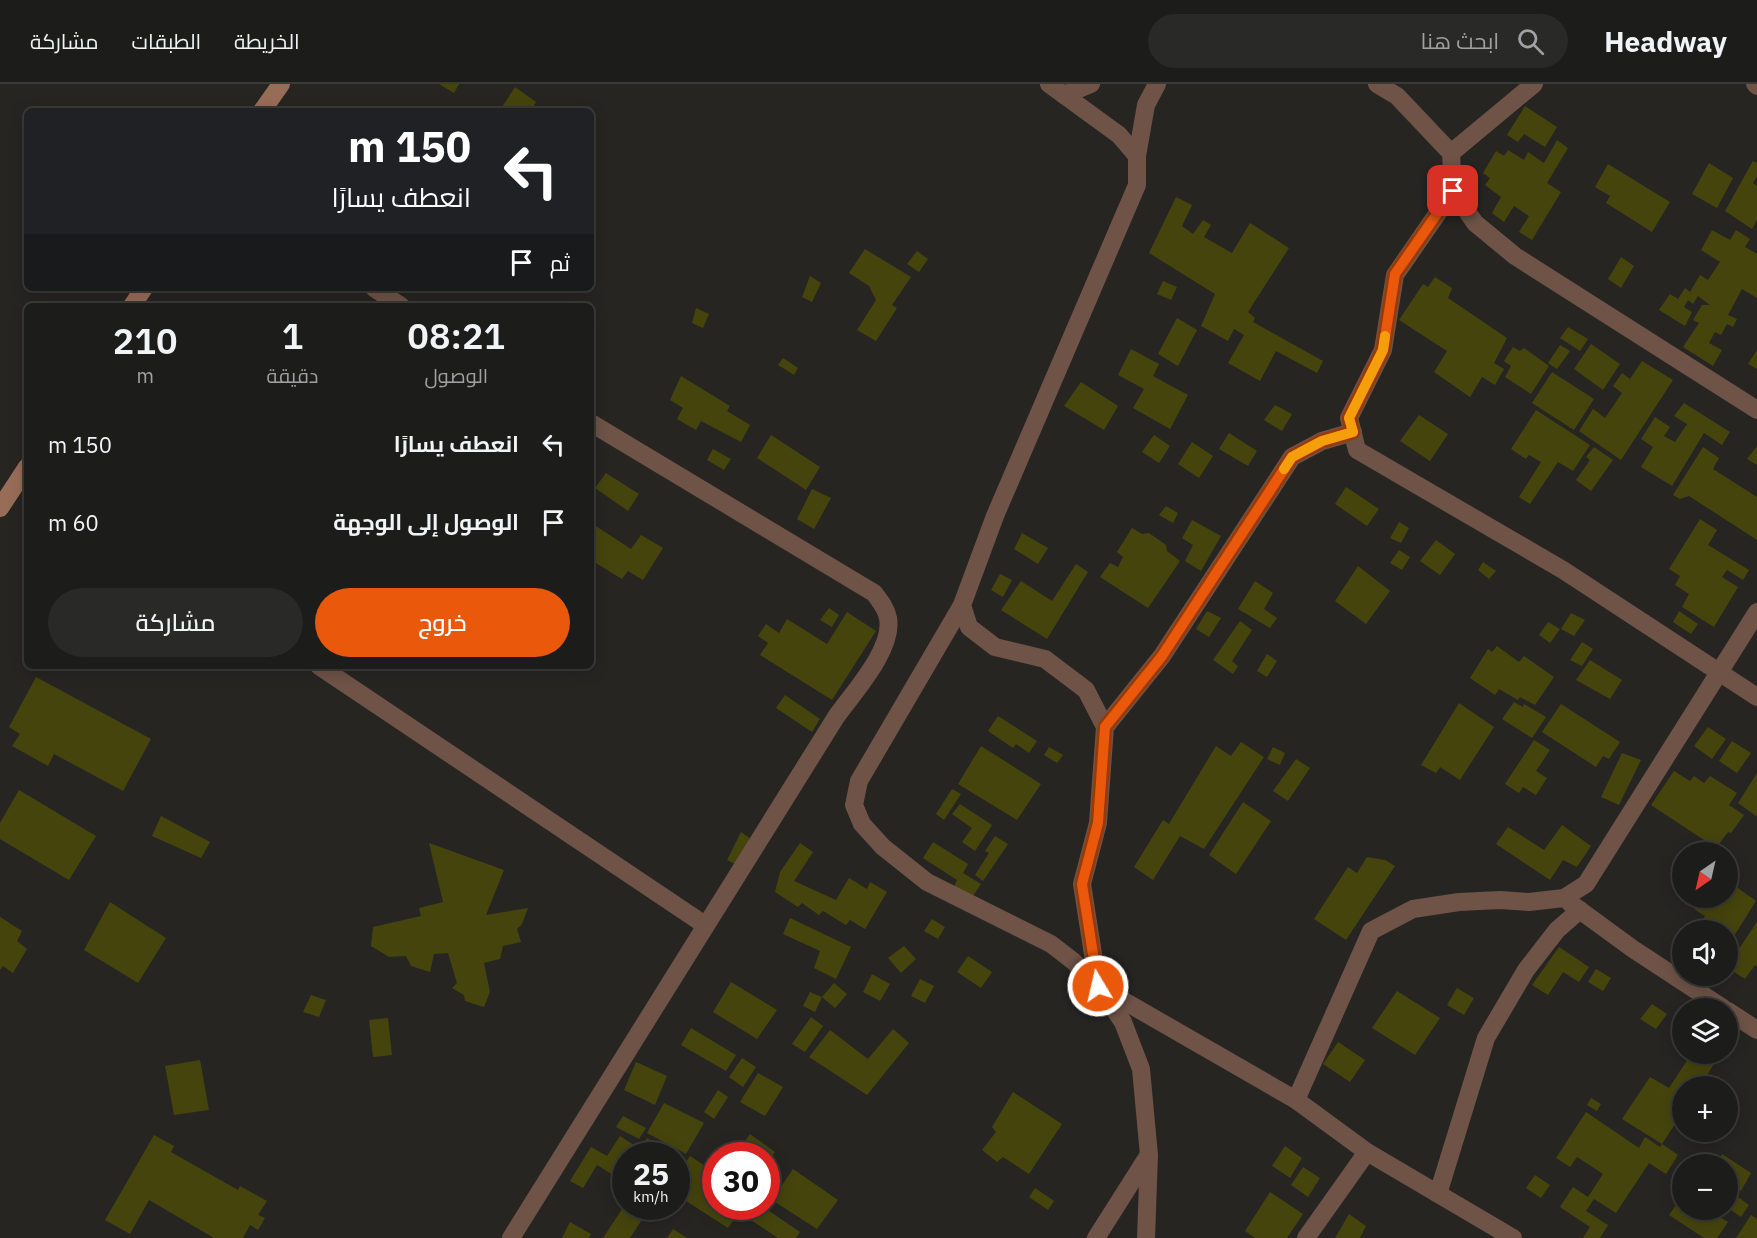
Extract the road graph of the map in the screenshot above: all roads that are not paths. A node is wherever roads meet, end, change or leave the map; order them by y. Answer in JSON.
{"nodes":[{"id":1,"x":281,"y":84,"type":"edge"},
{"id":2,"x":1091,"y":84,"type":"edge"},
{"id":3,"x":1157,"y":84,"type":"edge"},
{"id":4,"x":1377,"y":84,"type":"edge"},
{"id":5,"x":1534,"y":84,"type":"edge"},
{"id":6,"x":1057,"y":89,"type":"edge"},
{"id":7,"x":264,"y":108,"type":"edge"},
{"id":8,"x":1451,"y":153,"type":"junction"},
{"id":9,"x":1137,"y":156,"type":"junction"},
{"id":10,"x":1453,"y":191,"type":"junction"},
{"id":11,"x":378,"y":291,"type":"edge"},
{"id":12,"x":396,"y":303,"type":"edge"},
{"id":13,"x":1757,"y":410,"type":"edge"},
{"id":14,"x":594,"y":425,"type":"edge"},
{"id":15,"x":1353,"y":432,"type":"junction"},
{"id":16,"x":24,"y":472,"type":"edge"},
{"id":17,"x":0,"y":508,"type":"edge"},
{"id":18,"x":962,"y":605,"type":"junction"},
{"id":19,"x":1757,"y":612,"type":"edge"},
{"id":20,"x":323,"y":669,"type":"edge"},
{"id":21,"x":1720,"y":671,"type":"junction"},
{"id":22,"x":1757,"y":697,"type":"edge"},
{"id":23,"x":1105,"y":727,"type":"junction"},
{"id":24,"x":1564,"y":898,"type":"junction"},
{"id":25,"x":1580,"y":910,"type":"junction"},
{"id":26,"x":705,"y":925,"type":"junction"},
{"id":27,"x":1098,"y":986,"type":"junction"},
{"id":28,"x":1708,"y":998,"type":"edge"},
{"id":29,"x":1738,"y":1018,"type":"edge"},
{"id":30,"x":1757,"y":1030,"type":"edge"},
{"id":31,"x":1296,"y":1100,"type":"junction"},
{"id":32,"x":1367,"y":1152,"type":"junction"},
{"id":33,"x":1149,"y":1155,"type":"junction"},
{"id":34,"x":1438,"y":1194,"type":"junction"},
{"id":35,"x":511,"y":1238,"type":"edge"},
{"id":36,"x":1096,"y":1238,"type":"edge"},
{"id":37,"x":1146,"y":1238,"type":"edge"},
{"id":38,"x":1306,"y":1238,"type":"edge"},
{"id":39,"x":1513,"y":1238,"type":"edge"}],
"edges":[{"from":1,"to":7,"type":"main road"},
{"from":2,"to":6,"type":"street"},
{"from":3,"to":9,"type":"street"},
{"from":4,"to":8,"type":"street"},
{"from":5,"to":8,"type":"street"},
{"from":6,"to":9,"type":"street"},
{"from":8,"to":10,"type":"street"},
{"from":9,"to":18,"type":"street"},
{"from":10,"to":13,"type":"street"},
{"from":10,"to":15,"type":"street"},
{"from":11,"to":12,"type":"street"},
{"from":14,"to":26,"type":"street"},
{"from":15,"to":21,"type":"street"},
{"from":15,"to":23,"type":"street"},
{"from":16,"to":17,"type":"main road"},
{"from":18,"to":23,"type":"street"},
{"from":18,"to":27,"type":"street"},
{"from":19,"to":21,"type":"street"},
{"from":20,"to":26,"type":"street"},
{"from":21,"to":22,"type":"street"},
{"from":21,"to":24,"type":"street"},
{"from":23,"to":27,"type":"street"},
{"from":24,"to":25,"type":"street"},
{"from":24,"to":31,"type":"street"},
{"from":25,"to":28,"type":"street"},
{"from":25,"to":34,"type":"street"},
{"from":26,"to":35,"type":"street"},
{"from":27,"to":31,"type":"street"},
{"from":27,"to":33,"type":"street"},
{"from":29,"to":30,"type":"street"},
{"from":31,"to":32,"type":"street"},
{"from":32,"to":34,"type":"street"},
{"from":32,"to":38,"type":"street"},
{"from":33,"to":36,"type":"street"},
{"from":33,"to":37,"type":"street"},
{"from":34,"to":39,"type":"street"}]}
